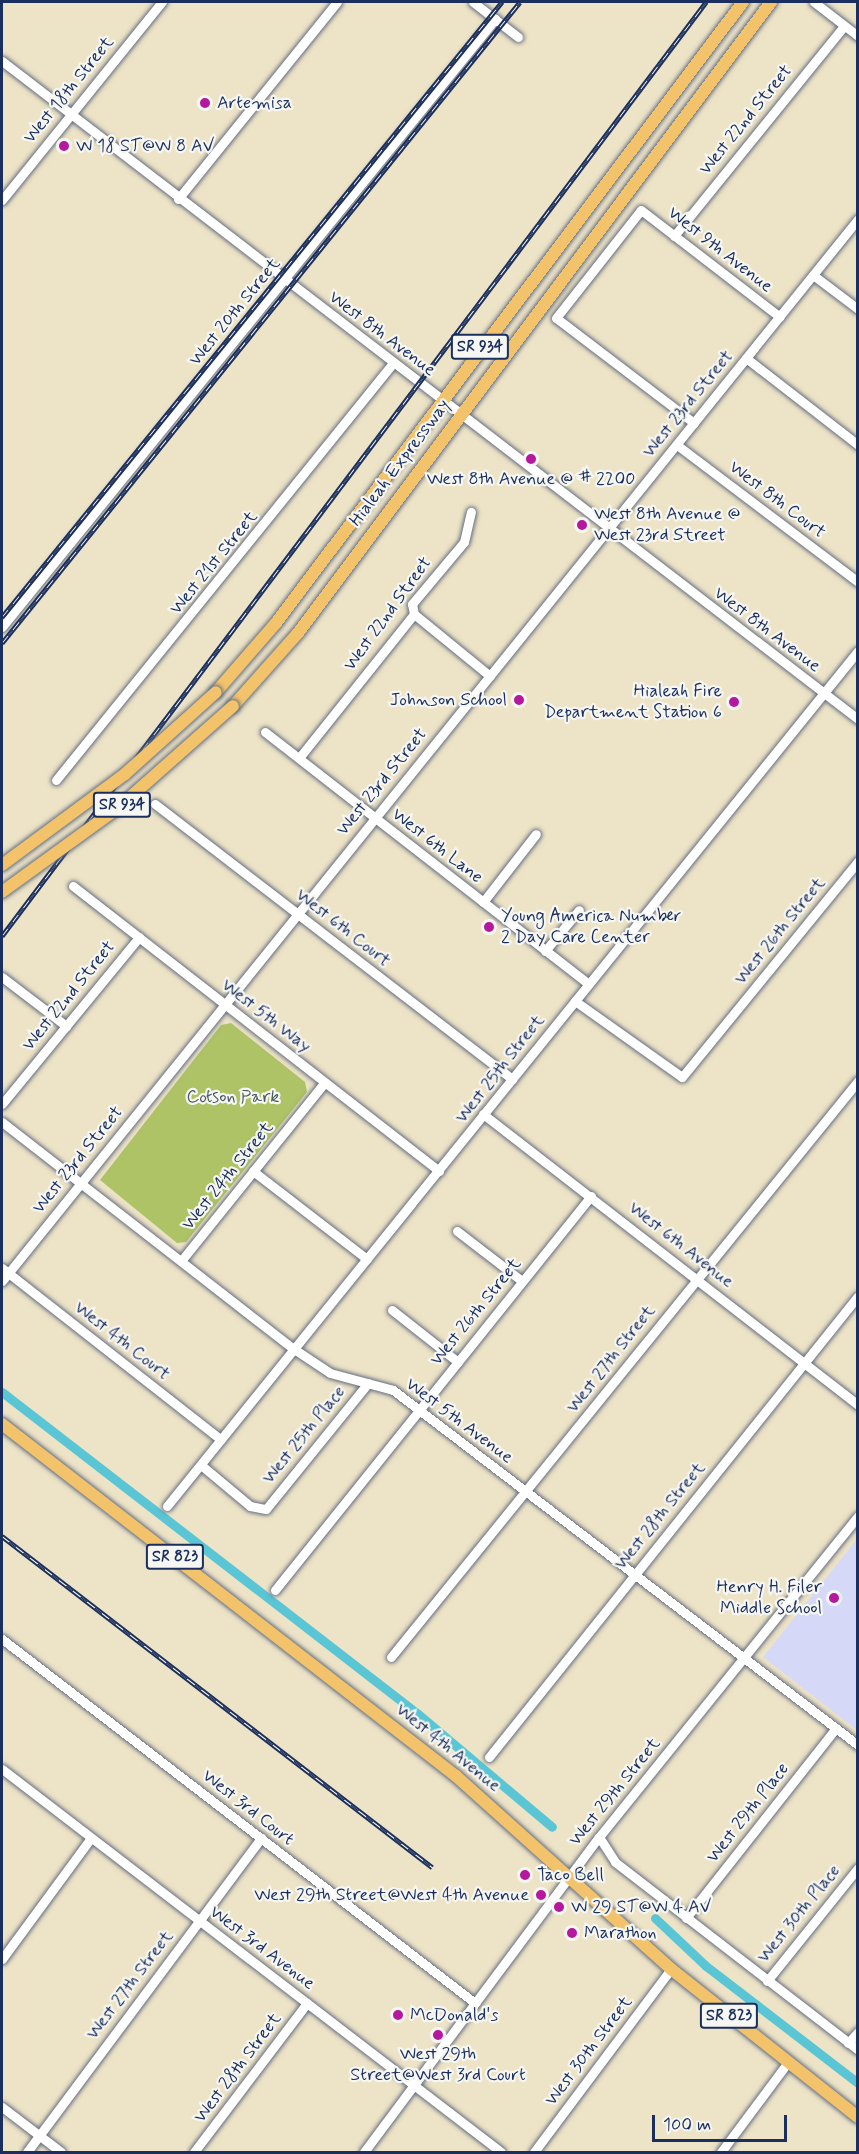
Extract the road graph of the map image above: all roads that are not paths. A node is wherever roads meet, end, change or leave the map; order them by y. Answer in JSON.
{"nodes":[{"id":1,"x":162,"y":2,"type":"edge"},
{"id":2,"x":337,"y":2,"type":"edge"},
{"id":3,"x":473,"y":2,"type":"edge"},
{"id":4,"x":743,"y":2,"type":"edge"},
{"id":5,"x":771,"y":2,"type":"edge"},
{"id":6,"x":814,"y":2,"type":"edge"},
{"id":7,"x":495,"y":19,"type":"junction"},
{"id":8,"x":844,"y":26,"type":"junction"},
{"id":9,"x":858,"y":36,"type":"edge"},
{"id":10,"x":518,"y":37,"type":"dead end"},
{"id":11,"x":2,"y":61,"type":"edge"},
{"id":12,"x":71,"y":115,"type":"junction"},
{"id":13,"x":178,"y":199,"type":"junction"},
{"id":14,"x":2,"y":200,"type":"edge"},
{"id":15,"x":858,"y":219,"type":"edge"},
{"id":16,"x":674,"y":236,"type":"junction"},
{"id":17,"x":813,"y":275,"type":"junction"},
{"id":18,"x":282,"y":280,"type":"junction"},
{"id":19,"x":858,"y":309,"type":"edge"},
{"id":20,"x":780,"y":317,"type":"junction"},
{"id":21,"x":746,"y":358,"type":"junction"},
{"id":22,"x":393,"y":363,"type":"junction"},
{"id":23,"x":440,"y":399,"type":"junction"},
{"id":24,"x":460,"y":414,"type":"junction"},
{"id":25,"x":694,"y":423,"type":"junction"},
{"id":26,"x":676,"y":444,"type":"junction"},
{"id":27,"x":858,"y":445,"type":"edge"},
{"id":28,"x":471,"y":512,"type":"dead end"},
{"id":29,"x":608,"y":529,"type":"junction"},
{"id":30,"x":858,"y":582,"type":"edge"},
{"id":31,"x":414,"y":614,"type":"junction"},
{"id":32,"x":2,"y":627,"type":"edge"},
{"id":33,"x":858,"y":651,"type":"edge"},
{"id":34,"x":490,"y":676,"type":"junction"},
{"id":35,"x":823,"y":693,"type":"junction"},
{"id":36,"x":858,"y":720,"type":"edge"},
{"id":37,"x":265,"y":732,"type":"dead end"},
{"id":38,"x":298,"y":758,"type":"junction"},
{"id":39,"x":56,"y":780,"type":"dead end"},
{"id":40,"x":154,"y":804,"type":"dead end"},
{"id":41,"x":374,"y":818,"type":"junction"},
{"id":42,"x":536,"y":834,"type":"dead end"},
{"id":43,"x":858,"y":861,"type":"edge"},
{"id":44,"x":2,"y":866,"type":"edge"},
{"id":45,"x":73,"y":886,"type":"dead end"},
{"id":46,"x":2,"y":892,"type":"edge"},
{"id":47,"x":483,"y":902,"type":"junction"},
{"id":48,"x":579,"y":910,"type":"dead end"},
{"id":49,"x":297,"y":913,"type":"junction"},
{"id":50,"x":139,"y":937,"type":"junction"},
{"id":51,"x":545,"y":951,"type":"junction"},
{"id":52,"x":2,"y":977,"type":"edge"},
{"id":53,"x":589,"y":984,"type":"junction"},
{"id":54,"x":574,"y":1001,"type":"junction"},
{"id":55,"x":223,"y":1004,"type":"junction"},
{"id":56,"x":66,"y":1026,"type":"junction"},
{"id":57,"x":512,"y":1078,"type":"junction"},
{"id":58,"x":858,"y":1081,"type":"edge"},
{"id":59,"x":324,"y":1083,"type":"junction"},
{"id":60,"x":2,"y":1104,"type":"edge"},
{"id":61,"x":483,"y":1114,"type":"junction"},
{"id":62,"x":2,"y":1122,"type":"edge"},
{"id":63,"x":253,"y":1171,"type":"junction"},
{"id":64,"x":440,"y":1171,"type":"junction"},
{"id":65,"x":80,"y":1184,"type":"junction"},
{"id":66,"x":591,"y":1196,"type":"junction"},
{"id":67,"x":458,"y":1231,"type":"dead end"},
{"id":68,"x":367,"y":1259,"type":"junction"},
{"id":69,"x":181,"y":1261,"type":"junction"},
{"id":70,"x":5,"y":1271,"type":"edge"},
{"id":71,"x":696,"y":1278,"type":"junction"},
{"id":72,"x":2,"y":1281,"type":"edge"},
{"id":73,"x":522,"y":1281,"type":"junction"},
{"id":74,"x":858,"y":1296,"type":"edge"},
{"id":75,"x":392,"y":1310,"type":"dead end"},
{"id":76,"x":294,"y":1349,"type":"junction"},
{"id":77,"x":458,"y":1362,"type":"junction"},
{"id":78,"x":804,"y":1364,"type":"junction"},
{"id":79,"x":368,"y":1383,"type":"junction"},
{"id":80,"x":858,"y":1405,"type":"edge"},
{"id":81,"x":419,"y":1410,"type":"junction"},
{"id":82,"x":2,"y":1424,"type":"edge"},
{"id":83,"x":221,"y":1440,"type":"junction"},
{"id":84,"x":201,"y":1465,"type":"junction"},
{"id":85,"x":527,"y":1492,"type":"junction"},
{"id":86,"x":167,"y":1506,"type":"dead end"},
{"id":87,"x":858,"y":1516,"type":"edge"},
{"id":88,"x":634,"y":1574,"type":"junction"},
{"id":89,"x":275,"y":1590,"type":"dead end"},
{"id":90,"x":2,"y":1639,"type":"edge"},
{"id":91,"x":391,"y":1657,"type":"dead end"},
{"id":92,"x":743,"y":1659,"type":"junction"},
{"id":93,"x":836,"y":1728,"type":"junction"},
{"id":94,"x":858,"y":1745,"type":"edge"},
{"id":95,"x":489,"y":1757,"type":"dead end"},
{"id":96,"x":2,"y":1769,"type":"edge"},
{"id":97,"x":91,"y":1838,"type":"junction"},
{"id":98,"x":261,"y":1838,"type":"junction"},
{"id":99,"x":599,"y":1838,"type":"junction"},
{"id":100,"x":858,"y":1868,"type":"edge"},
{"id":101,"x":570,"y":1875,"type":"junction"},
{"id":102,"x":686,"y":1918,"type":"junction"},
{"id":103,"x":199,"y":1921,"type":"junction"},
{"id":104,"x":2,"y":1959,"type":"edge"},
{"id":105,"x":671,"y":1969,"type":"junction"},
{"id":106,"x":767,"y":1981,"type":"junction"},
{"id":107,"x":307,"y":2003,"type":"junction"},
{"id":108,"x":475,"y":2003,"type":"junction"},
{"id":109,"x":858,"y":2032,"type":"edge"},
{"id":110,"x":848,"y":2043,"type":"junction"},
{"id":111,"x":858,"y":2050,"type":"edge"},
{"id":112,"x":788,"y":2062,"type":"junction"},
{"id":113,"x":414,"y":2085,"type":"junction"},
{"id":114,"x":2,"y":2107,"type":"edge"},
{"id":115,"x":858,"y":2117,"type":"edge"},
{"id":116,"x":39,"y":2136,"type":"junction"},
{"id":117,"x":27,"y":2152,"type":"edge"},
{"id":118,"x":61,"y":2152,"type":"edge"},
{"id":119,"x":194,"y":2152,"type":"edge"},
{"id":120,"x":364,"y":2152,"type":"edge"},
{"id":121,"x":501,"y":2152,"type":"edge"},
{"id":122,"x":534,"y":2152,"type":"edge"},
{"id":123,"x":721,"y":2152,"type":"edge"}],
"edges":[{"from":1,"to":12,"type":"street","name":"West 18th Street"},
{"from":2,"to":13,"type":"street"},
{"from":3,"to":7,"type":"street"},
{"from":4,"to":23,"type":"main road","name":"Hialeah Expressway","number":"SR 934"},
{"from":5,"to":24,"type":"main road","name":"Hialeah Expressway","number":"SR 934"},
{"from":6,"to":8,"type":"street"},
{"from":7,"to":10,"type":"street"},
{"from":7,"to":18,"type":"street","name":"West 20th Street"},
{"from":8,"to":9,"type":"street"},
{"from":8,"to":16,"type":"street","name":"West 22nd Street"},
{"from":11,"to":12,"type":"street","name":"West 8th Avenue"},
{"from":12,"to":13,"type":"street","name":"West 8th Avenue"},
{"from":12,"to":14,"type":"street","name":"West 18th Street"},
{"from":13,"to":18,"type":"street","name":"West 8th Avenue"},
{"from":15,"to":17,"type":"street","name":"West 23rd Street"},
{"from":16,"to":20,"type":"street","name":"West 9th Avenue"},
{"from":16,"to":25,"type":"street","name":"West 9th Avenue"},
{"from":17,"to":19,"type":"street"},
{"from":17,"to":20,"type":"street","name":"West 23rd Street"},
{"from":18,"to":22,"type":"street","name":"West 8th Avenue"},
{"from":18,"to":32,"type":"street","name":"West 20th Street"},
{"from":20,"to":21,"type":"street","name":"West 23rd Street"},
{"from":21,"to":25,"type":"street","name":"West 23rd Street"},
{"from":21,"to":27,"type":"street"},
{"from":22,"to":23,"type":"street","name":"West 8th Avenue"},
{"from":22,"to":39,"type":"street","name":"West 21st Street"},
{"from":23,"to":24,"type":"street","name":"West 8th Avenue"},
{"from":23,"to":44,"type":"main road","name":"Hialeah Expressway","number":"SR 934","bridge":true},
{"from":24,"to":29,"type":"street","name":"West 8th Avenue"},
{"from":24,"to":46,"type":"main road","name":"Hialeah Expressway","number":"SR 934","bridge":true},
{"from":25,"to":26,"type":"street","name":"West 23rd Street"},
{"from":26,"to":29,"type":"street","name":"West 23rd Street"},
{"from":26,"to":30,"type":"street","name":"West 8th Court"},
{"from":28,"to":31,"type":"street","name":"West 22nd Street"},
{"from":29,"to":34,"type":"street","name":"West 23rd Street"},
{"from":29,"to":35,"type":"street","name":"West 8th Avenue"},
{"from":31,"to":34,"type":"street"},
{"from":31,"to":38,"type":"street","name":"West 22nd Street"},
{"from":33,"to":35,"type":"street","name":"West 25th Street"},
{"from":34,"to":41,"type":"street","name":"West 23rd Street"},
{"from":35,"to":36,"type":"street","name":"West 8th Avenue"},
{"from":35,"to":53,"type":"street","name":"West 25th Street"},
{"from":37,"to":38,"type":"street","name":"West 6th Lane"},
{"from":38,"to":41,"type":"street","name":"West 6th Lane"},
{"from":40,"to":49,"type":"street","name":"West 6th Court"},
{"from":41,"to":47,"type":"street","name":"West 6th Lane"},
{"from":41,"to":49,"type":"street","name":"West 23rd Street"},
{"from":42,"to":47,"type":"street"},
{"from":43,"to":54,"type":"street","name":"West 26th Street"},
{"from":45,"to":50,"type":"street","name":"West 5th Way"},
{"from":47,"to":51,"type":"street","name":"West 6th Lane"},
{"from":48,"to":51,"type":"street"},
{"from":49,"to":55,"type":"street","name":"West 23rd Street"},
{"from":49,"to":57,"type":"street","name":"West 6th Court"},
{"from":50,"to":55,"type":"street","name":"West 5th Way"},
{"from":50,"to":56,"type":"street","name":"West 22nd Street"},
{"from":51,"to":53,"type":"street","name":"West 6th Lane"},
{"from":52,"to":56,"type":"street"},
{"from":53,"to":54,"type":"street","name":"West 25th Street"},
{"from":54,"to":57,"type":"street","name":"West 25th Street"},
{"from":55,"to":59,"type":"street","name":"West 5th Way"},
{"from":55,"to":65,"type":"street","name":"West 23rd Street"},
{"from":56,"to":60,"type":"street","name":"West 22nd Street"},
{"from":57,"to":61,"type":"street","name":"West 25th Street"},
{"from":58,"to":71,"type":"street","name":"West 27th Street"},
{"from":59,"to":63,"type":"street","name":"West 24th Street"},
{"from":59,"to":64,"type":"street","name":"West 5th Way"},
{"from":61,"to":64,"type":"street","name":"West 25th Street"},
{"from":61,"to":66,"type":"street","name":"West 6th Avenue"},
{"from":62,"to":65,"type":"street","name":"West 5th Avenue"},
{"from":63,"to":68,"type":"street"},
{"from":63,"to":69,"type":"street","name":"West 24th Street"},
{"from":64,"to":68,"type":"street","name":"West 25th Street"},
{"from":65,"to":69,"type":"street","name":"West 5th Avenue"},
{"from":65,"to":70,"type":"street","name":"West 23rd Street"},
{"from":66,"to":71,"type":"street","name":"West 6th Avenue"},
{"from":66,"to":73,"type":"street","name":"West 26th Street"},
{"from":67,"to":73,"type":"street"},
{"from":68,"to":76,"type":"street","name":"West 25th Street"},
{"from":69,"to":76,"type":"street","name":"West 5th Avenue"},
{"from":70,"to":72,"type":"street","name":"West 23rd Street"},
{"from":70,"to":83,"type":"street","name":"West 4th Court"},
{"from":71,"to":78,"type":"street","name":"West 6th Avenue"},
{"from":71,"to":85,"type":"street","name":"West 27th Street"},
{"from":73,"to":77,"type":"street","name":"West 26th Street"},
{"from":74,"to":78,"type":"street","name":"West 28th Street"},
{"from":75,"to":77,"type":"street"},
{"from":76,"to":79,"type":"street","name":"West 5th Avenue"},
{"from":76,"to":83,"type":"street","name":"West 25th Street"},
{"from":77,"to":81,"type":"street","name":"West 26th Street"},
{"from":78,"to":80,"type":"street","name":"West 6th Avenue"},
{"from":78,"to":88,"type":"street","name":"West 28th Street"},
{"from":79,"to":81,"type":"street","name":"West 5th Avenue"},
{"from":79,"to":84,"type":"street","name":"West 25th Place"},
{"from":81,"to":85,"type":"street","name":"West 5th Avenue"},
{"from":81,"to":89,"type":"street","name":"West 26th Street"},
{"from":82,"to":101,"type":"main road","name":"West 4th Avenue","number":"SR 823"},
{"from":83,"to":84,"type":"street","name":"West 25th Street"},
{"from":84,"to":86,"type":"street","name":"West 25th Street"},
{"from":85,"to":88,"type":"street","name":"West 5th Avenue"},
{"from":85,"to":91,"type":"street","name":"West 27th Street"},
{"from":87,"to":92,"type":"street","name":"West 29th Street"},
{"from":88,"to":92,"type":"street","name":"West 5th Avenue"},
{"from":88,"to":95,"type":"street","name":"West 28th Street"},
{"from":90,"to":98,"type":"street","name":"West 3rd Court"},
{"from":92,"to":93,"type":"street","name":"West 5th Avenue"},
{"from":92,"to":99,"type":"street","name":"West 29th Street"},
{"from":93,"to":94,"type":"street","name":"West 5th Avenue"},
{"from":93,"to":102,"type":"street","name":"West 29th Place"},
{"from":96,"to":97,"type":"street","name":"West 3rd Avenue"},
{"from":97,"to":103,"type":"street","name":"West 3rd Avenue"},
{"from":97,"to":104,"type":"street"},
{"from":98,"to":103,"type":"street","name":"West 27th Street"},
{"from":98,"to":108,"type":"street","name":"West 3rd Court"},
{"from":99,"to":101,"type":"street","name":"West 29th Street"},
{"from":99,"to":102,"type":"street"},
{"from":100,"to":106,"type":"street","name":"West 30th Place"},
{"from":101,"to":105,"type":"main road","name":"West 4th Avenue","number":"SR 823"},
{"from":101,"to":108,"type":"street","name":"West 29th Street"},
{"from":102,"to":106,"type":"street"},
{"from":103,"to":107,"type":"street","name":"West 3rd Avenue"},
{"from":103,"to":116,"type":"street","name":"West 27th Street"},
{"from":105,"to":112,"type":"main road","name":"West 4th Avenue","number":"SR 823"},
{"from":105,"to":122,"type":"street","name":"West 30th Street"},
{"from":106,"to":110,"type":"street"},
{"from":107,"to":113,"type":"street","name":"West 3rd Avenue"},
{"from":107,"to":119,"type":"street","name":"West 28th Street"},
{"from":108,"to":113,"type":"street","name":"West 29th Street"},
{"from":109,"to":110,"type":"street"},
{"from":110,"to":111,"type":"street"},
{"from":112,"to":115,"type":"main road","name":"West 4th Avenue","number":"SR 823"},
{"from":112,"to":123,"type":"street"},
{"from":113,"to":120,"type":"street","name":"West 29th Street"},
{"from":113,"to":121,"type":"street","name":"West 3rd Avenue"},
{"from":114,"to":116,"type":"street"},
{"from":116,"to":117,"type":"street","name":"West 27th Street"},
{"from":116,"to":118,"type":"street"}]}
